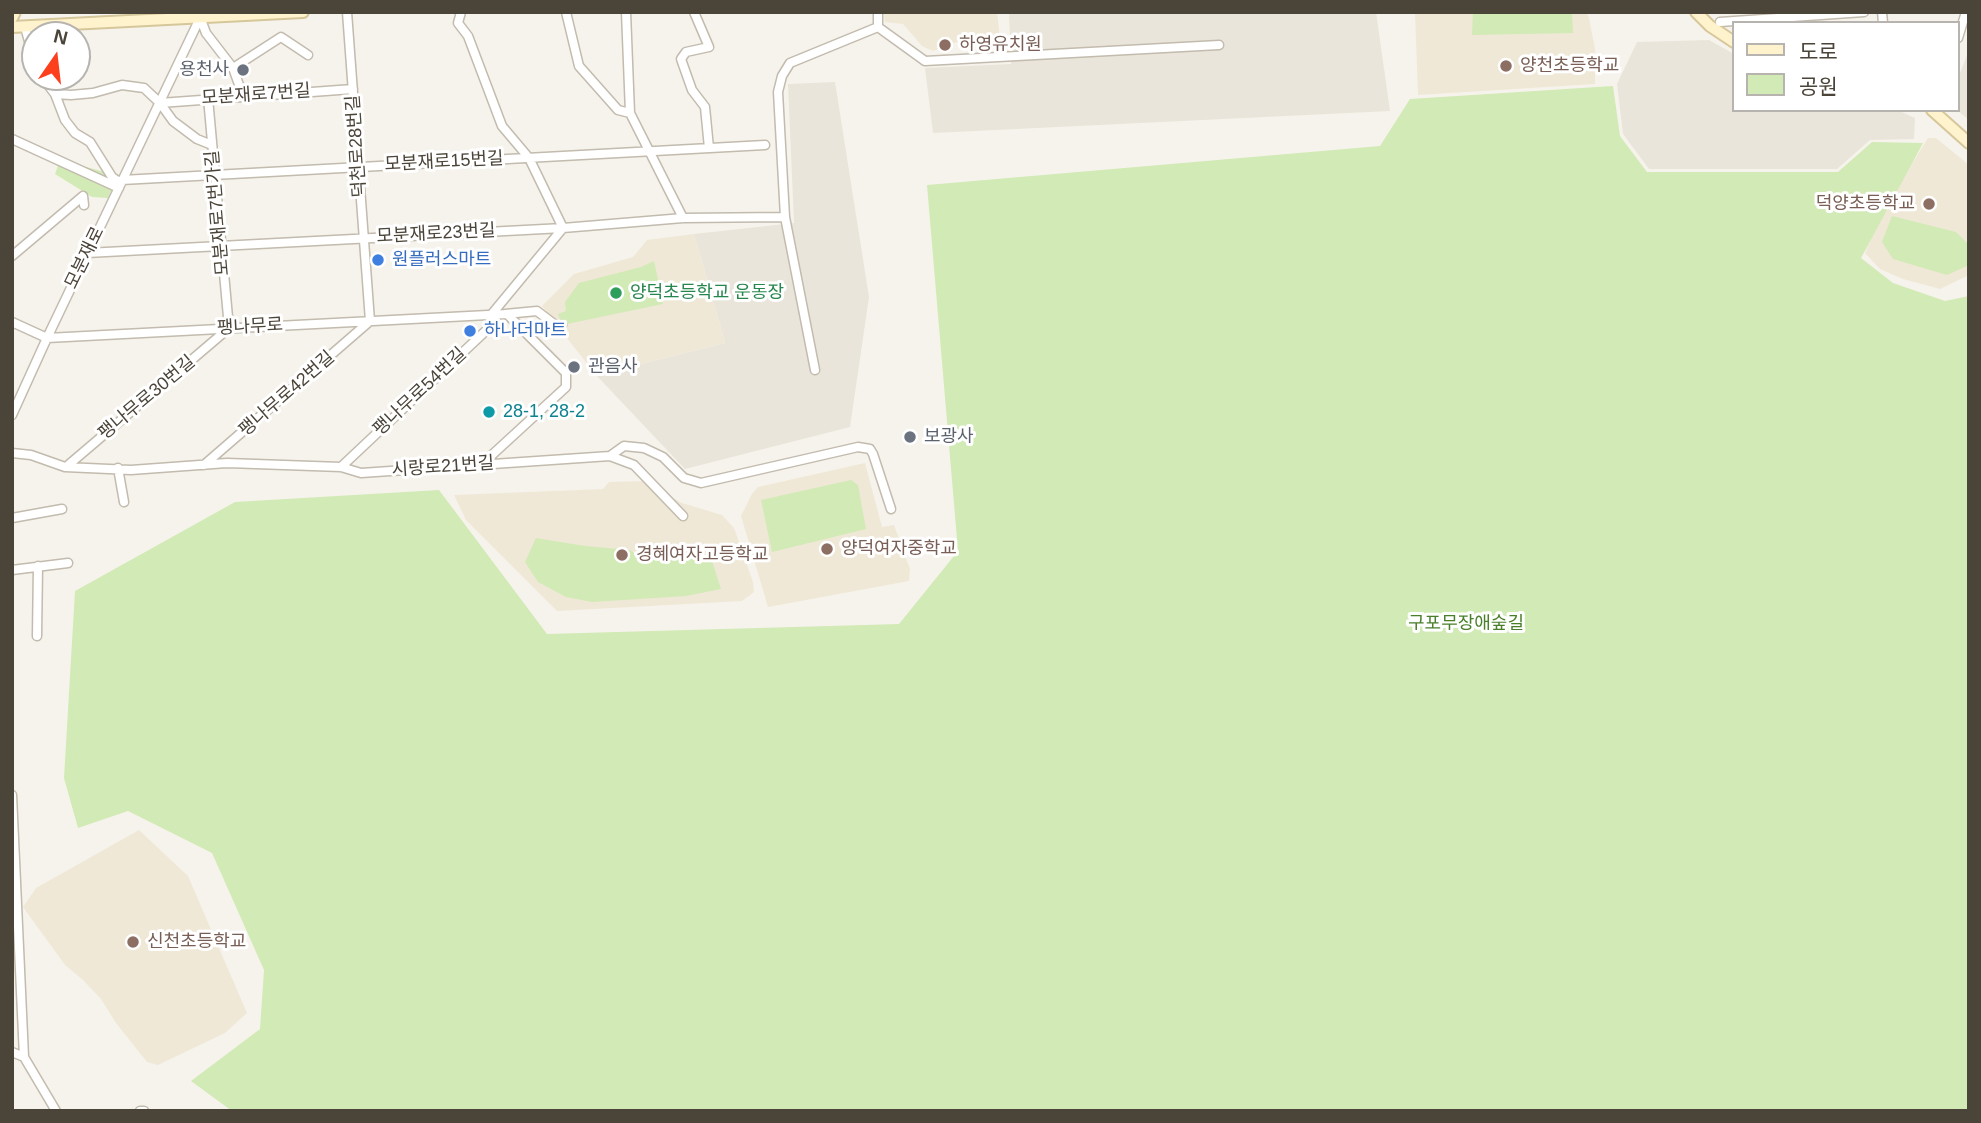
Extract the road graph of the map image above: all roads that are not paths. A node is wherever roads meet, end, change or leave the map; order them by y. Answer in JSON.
{"nodes":[{"id":1,"x":303,"y":12,"type":"edge"},
{"id":2,"x":347,"y":12,"type":"edge"},
{"id":3,"x":461,"y":12,"type":"edge"},
{"id":4,"x":566,"y":12,"type":"edge"},
{"id":5,"x":626,"y":12,"type":"edge"},
{"id":6,"x":694,"y":12,"type":"edge"},
{"id":7,"x":878,"y":12,"type":"edge"},
{"id":8,"x":1696,"y":12,"type":"edge"},
{"id":9,"x":1718,"y":12,"type":"edge"},
{"id":10,"x":1864,"y":12,"type":"edge"},
{"id":11,"x":1966,"y":12,"type":"edge"},
{"id":12,"x":198,"y":15,"type":"edge"},
{"id":13,"x":1770,"y":21,"type":"edge"},
{"id":14,"x":91,"y":22,"type":"edge"},
{"id":15,"x":1732,"y":25,"type":"edge"},
{"id":16,"x":1718,"y":26,"type":"junction"},
{"id":17,"x":878,"y":27,"type":"junction"},
{"id":18,"x":1960,"y":32,"type":"edge"},
{"id":19,"x":1732,"y":40,"type":"edge"},
{"id":20,"x":1219,"y":45,"type":"dead end"},
{"id":21,"x":308,"y":55,"type":"dead end"},
{"id":22,"x":233,"y":68,"type":"junction"},
{"id":23,"x":353,"y":89,"type":"junction"},
{"id":24,"x":53,"y":91,"type":"edge"},
{"id":25,"x":55,"y":94,"type":"junction"},
{"id":26,"x":243,"y":96,"type":"junction"},
{"id":27,"x":208,"y":98,"type":"junction"},
{"id":28,"x":160,"y":103,"type":"junction"},
{"id":29,"x":1934,"y":112,"type":"edge"},
{"id":30,"x":630,"y":113,"type":"junction"},
{"id":31,"x":12,"y":139,"type":"edge"},
{"id":32,"x":1969,"y":143,"type":"edge"},
{"id":33,"x":212,"y":145,"type":"junction"},
{"id":34,"x":765,"y":145,"type":"dead end"},
{"id":35,"x":709,"y":148,"type":"junction"},
{"id":36,"x":650,"y":152,"type":"junction"},
{"id":37,"x":528,"y":158,"type":"junction"},
{"id":38,"x":358,"y":167,"type":"junction"},
{"id":39,"x":215,"y":174,"type":"junction"},
{"id":40,"x":121,"y":184,"type":"junction"},
{"id":41,"x":84,"y":205,"type":"dead end"},
{"id":42,"x":785,"y":217,"type":"junction"},
{"id":43,"x":683,"y":218,"type":"junction"},
{"id":44,"x":562,"y":228,"type":"junction"},
{"id":45,"x":363,"y":237,"type":"junction"},
{"id":46,"x":221,"y":245,"type":"junction"},
{"id":47,"x":87,"y":253,"type":"junction"},
{"id":48,"x":12,"y":256,"type":"edge"},
{"id":49,"x":491,"y":315,"type":"junction"},
{"id":50,"x":370,"y":321,"type":"junction"},
{"id":51,"x":12,"y":322,"type":"edge"},
{"id":52,"x":562,"y":325,"type":"dead end"},
{"id":53,"x":229,"y":328,"type":"junction"},
{"id":54,"x":47,"y":338,"type":"junction"},
{"id":55,"x":815,"y":370,"type":"dead end"},
{"id":56,"x":12,"y":415,"type":"edge"},
{"id":57,"x":12,"y":453,"type":"edge"},
{"id":58,"x":610,"y":456,"type":"junction"},
{"id":59,"x":204,"y":465,"type":"junction"},
{"id":60,"x":481,"y":465,"type":"junction"},
{"id":61,"x":65,"y":467,"type":"junction"},
{"id":62,"x":341,"y":467,"type":"junction"},
{"id":63,"x":118,"y":468,"type":"junction"},
{"id":64,"x":124,"y":502,"type":"dead end"},
{"id":65,"x":62,"y":509,"type":"dead end"},
{"id":66,"x":891,"y":509,"type":"dead end"},
{"id":67,"x":683,"y":516,"type":"dead end"},
{"id":68,"x":12,"y":519,"type":"edge"},
{"id":69,"x":68,"y":563,"type":"dead end"},
{"id":70,"x":38,"y":566,"type":"junction"},
{"id":71,"x":12,"y":570,"type":"edge"},
{"id":72,"x":37,"y":636,"type":"dead end"},
{"id":73,"x":12,"y":794,"type":"edge"},
{"id":74,"x":15,"y":931,"type":"edge"},
{"id":75,"x":12,"y":1052,"type":"edge"},
{"id":76,"x":24,"y":1057,"type":"junction"},
{"id":77,"x":56,"y":1111,"type":"edge"}],
"edges":[{"from":1,"to":12,"type":"main road"},
{"from":2,"to":23,"type":"street","name":"덕천로28번길"},
{"from":3,"to":37,"type":"street"},
{"from":4,"to":30,"type":"street"},
{"from":5,"to":30,"type":"street"},
{"from":6,"to":35,"type":"street"},
{"from":7,"to":17,"type":"street"},
{"from":8,"to":16,"type":"main road"},
{"from":9,"to":16,"type":"street"},
{"from":10,"to":13,"type":"street"},
{"from":11,"to":18,"type":"street"},
{"from":12,"to":14,"type":"main road"},
{"from":12,"to":22,"type":"street"},
{"from":12,"to":28,"type":"street","name":"모분재로"},
{"from":15,"to":16,"type":"street"},
{"from":16,"to":19,"type":"main road"},
{"from":17,"to":20,"type":"street"},
{"from":17,"to":42,"type":"street"},
{"from":21,"to":22,"type":"street"},
{"from":22,"to":26,"type":"street"},
{"from":23,"to":26,"type":"street","name":"모분재로7번길"},
{"from":23,"to":38,"type":"street","name":"덕천로28번길"},
{"from":24,"to":25,"type":"street"},
{"from":25,"to":28,"type":"street"},
{"from":25,"to":40,"type":"street"},
{"from":26,"to":27,"type":"street","name":"모분재로7번길"},
{"from":27,"to":28,"type":"street","name":"모분재로7번길"},
{"from":27,"to":33,"type":"street","name":"모분재로7번가길"},
{"from":28,"to":33,"type":"street"},
{"from":28,"to":40,"type":"street","name":"모분재로"},
{"from":29,"to":32,"type":"main road"},
{"from":30,"to":36,"type":"street"},
{"from":31,"to":40,"type":"street"},
{"from":33,"to":39,"type":"street","name":"모분재로7번가길"},
{"from":34,"to":35,"type":"street","name":"모분재로15번길"},
{"from":35,"to":36,"type":"street","name":"모분재로15번길"},
{"from":36,"to":37,"type":"street","name":"모분재로15번길"},
{"from":36,"to":43,"type":"street"},
{"from":37,"to":38,"type":"street","name":"모분재로15번길"},
{"from":37,"to":44,"type":"street"},
{"from":38,"to":39,"type":"street","name":"모분재로15번길"},
{"from":38,"to":45,"type":"street","name":"덕천로28번길"},
{"from":39,"to":40,"type":"street","name":"모분재로15번길"},
{"from":39,"to":46,"type":"street","name":"모분재로7번가길"},
{"from":40,"to":47,"type":"street","name":"모분재로"},
{"from":41,"to":48,"type":"street"},
{"from":42,"to":43,"type":"street","name":"모분재로23번길"},
{"from":42,"to":55,"type":"street"},
{"from":43,"to":44,"type":"street","name":"모분재로23번길"},
{"from":44,"to":45,"type":"street","name":"모분재로23번길"},
{"from":44,"to":49,"type":"street"},
{"from":45,"to":46,"type":"street","name":"모분재로23번길"},
{"from":45,"to":50,"type":"street","name":"덕천로28번길"},
{"from":46,"to":47,"type":"street","name":"모분재로23번길"},
{"from":46,"to":53,"type":"street","name":"모분재로7번가길"},
{"from":47,"to":54,"type":"street","name":"모분재로"},
{"from":49,"to":50,"type":"street","name":"팽나무로"},
{"from":49,"to":52,"type":"street","name":"팽나무로"},
{"from":49,"to":60,"type":"street","name":"팽나무로"},
{"from":49,"to":62,"type":"street","name":"팽나무로54번길"},
{"from":50,"to":53,"type":"street","name":"팽나무로"},
{"from":50,"to":59,"type":"street","name":"팽나무로42번길"},
{"from":51,"to":54,"type":"street","name":"팽나무로"},
{"from":53,"to":54,"type":"street","name":"팽나무로"},
{"from":53,"to":61,"type":"street","name":"팽나무로30번길"},
{"from":54,"to":56,"type":"street","name":"모분재로"},
{"from":57,"to":61,"type":"street","name":"시랑로21번길"},
{"from":58,"to":60,"type":"street","name":"시랑로21번길"},
{"from":58,"to":66,"type":"street","name":"시랑로21번길"},
{"from":58,"to":67,"type":"street"},
{"from":59,"to":62,"type":"street","name":"시랑로21번길"},
{"from":59,"to":63,"type":"street","name":"시랑로21번길"},
{"from":60,"to":62,"type":"street","name":"시랑로21번길"},
{"from":61,"to":63,"type":"street","name":"시랑로21번길"},
{"from":63,"to":64,"type":"street"},
{"from":65,"to":68,"type":"street"},
{"from":69,"to":70,"type":"street"},
{"from":70,"to":71,"type":"street"},
{"from":70,"to":72,"type":"street"},
{"from":73,"to":74,"type":"street"},
{"from":74,"to":76,"type":"street"},
{"from":75,"to":76,"type":"street"},
{"from":76,"to":77,"type":"street"}]}
